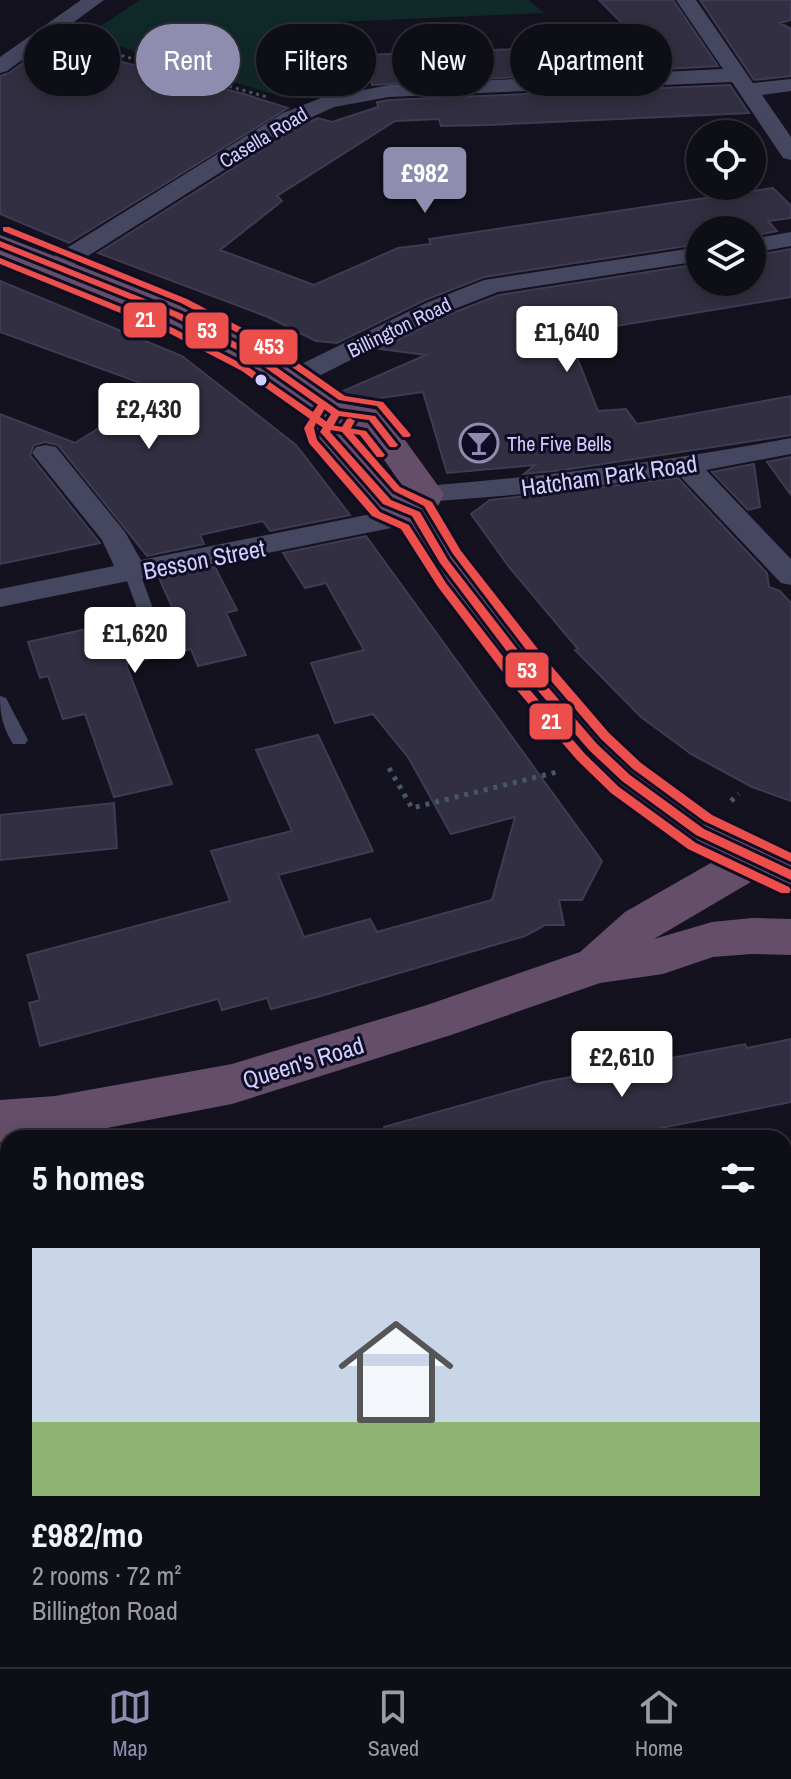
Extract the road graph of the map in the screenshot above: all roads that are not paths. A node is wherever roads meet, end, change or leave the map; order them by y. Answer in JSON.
{"nodes":[{"id":1,"x":694,"y":1,"type":"edge"},
{"id":2,"x":85,"y":4,"type":"edge"},
{"id":3,"x":0,"y":67,"type":"edge"},
{"id":4,"x":743,"y":82,"type":"junction"},
{"id":5,"x":791,"y":85,"type":"edge"},
{"id":6,"x":791,"y":153,"type":"edge"},
{"id":7,"x":791,"y":239,"type":"edge"},
{"id":8,"x":766,"y":243,"type":"edge"},
{"id":9,"x":0,"y":244,"type":"edge"},
{"id":10,"x":686,"y":256,"type":"edge"},
{"id":11,"x":55,"y":266,"type":"junction"},
{"id":12,"x":292,"y":379,"type":"junction"},
{"id":13,"x":791,"y":446,"type":"edge"},
{"id":14,"x":46,"y":453,"type":"dead end"},
{"id":15,"x":686,"y":466,"type":"junction"},
{"id":16,"x":421,"y":504,"type":"junction"},
{"id":17,"x":313,"y":537,"type":"joint"},
{"id":18,"x":132,"y":573,"type":"junction"},
{"id":19,"x":791,"y":576,"type":"edge"},
{"id":20,"x":0,"y":598,"type":"edge"},
{"id":21,"x":157,"y":641,"type":"dead end"},
{"id":22,"x":0,"y":702,"type":"edge"},
{"id":23,"x":19,"y":740,"type":"dead end"},
{"id":24,"x":771,"y":867,"type":"edge"},
{"id":25,"x":791,"y":937,"type":"edge"},
{"id":26,"x":597,"y":965,"type":"junction"},
{"id":27,"x":0,"y":1121,"type":"edge"},
{"id":28,"x":56,"y":1128,"type":"edge"}],
"edges":[{"from":1,"to":4,"type":"street"},
{"from":2,"to":3,"type":"street"},
{"from":4,"to":5,"type":"street","name":"Casella Road"},
{"from":4,"to":6,"type":"street"},
{"from":4,"to":11,"type":"street","name":"Casella Road"},
{"from":7,"to":8,"type":"street"},
{"from":9,"to":11,"type":"highway"},
{"from":10,"to":12,"type":"street","name":"Billington Road"},
{"from":11,"to":12,"type":"highway"},
{"from":12,"to":16,"type":"highway"},
{"from":13,"to":15,"type":"street","name":"Hatcham Park Road"},
{"from":14,"to":18,"type":"street"},
{"from":15,"to":16,"type":"street","name":"Hatcham Park Road"},
{"from":15,"to":19,"type":"street"},
{"from":16,"to":17,"type":"street","name":"Hatcham Park Road"},
{"from":16,"to":24,"type":"highway"},
{"from":17,"to":18,"type":"street","name":"Besson Street"},
{"from":18,"to":20,"type":"street","name":"Besson Street"},
{"from":18,"to":21,"type":"lane"},
{"from":22,"to":23,"type":"lane"},
{"from":24,"to":26,"type":"highway","name":"Queen's Road"},
{"from":25,"to":26,"type":"highway","name":"Queen's Road"},
{"from":26,"to":28,"type":"highway","name":"Queen's Road"},
{"from":27,"to":28,"type":"highway","name":"Queen's Road"}]}
